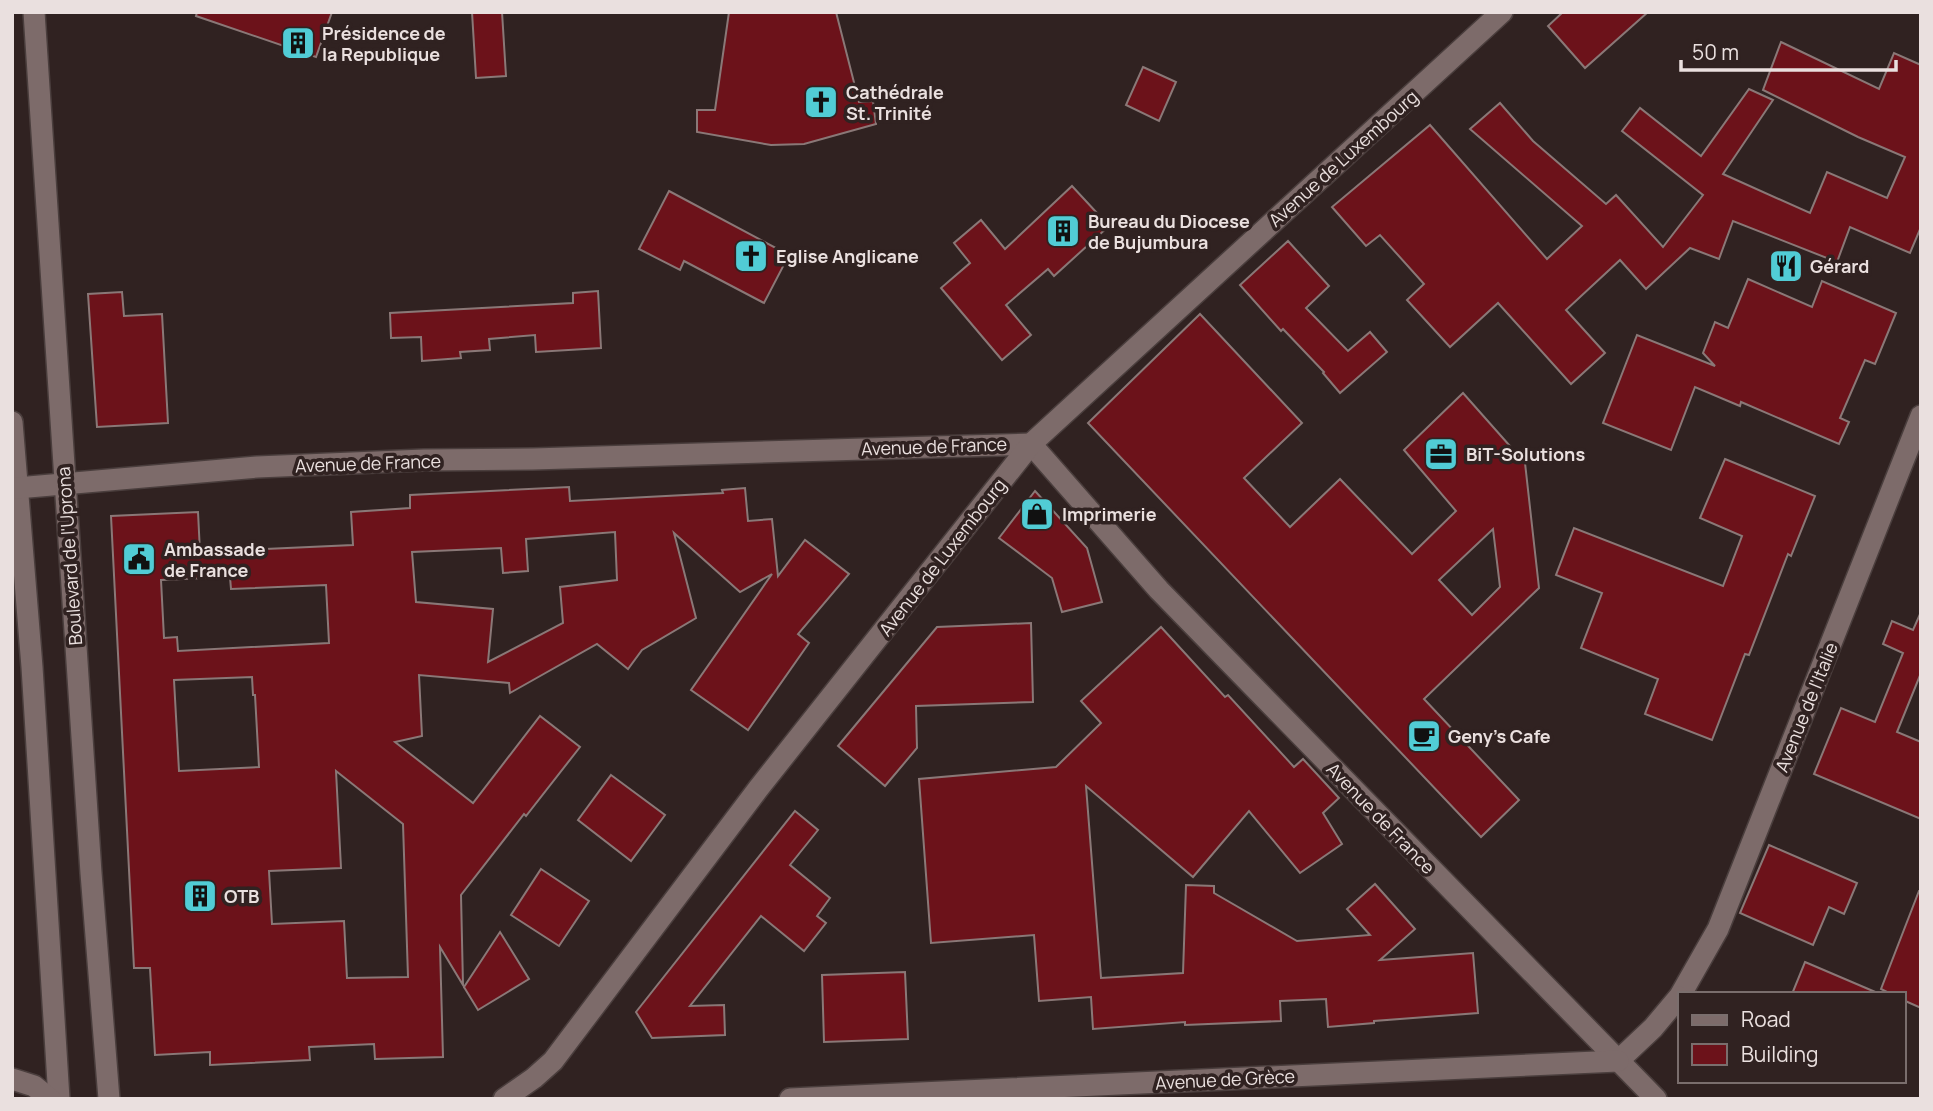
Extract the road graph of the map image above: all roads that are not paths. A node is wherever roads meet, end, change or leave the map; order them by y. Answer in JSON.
{"nodes":[{"id":1,"x":34,"y":12,"type":"edge"},
{"id":2,"x":1502,"y":12,"type":"edge"},
{"id":3,"x":1921,"y":416,"type":"edge"},
{"id":4,"x":12,"y":422,"type":"edge"},
{"id":5,"x":1031,"y":444,"type":"junction"},
{"id":6,"x":65,"y":484,"type":"junction"},
{"id":7,"x":17,"y":488,"type":"junction"},
{"id":8,"x":1682,"y":992,"type":"edge"},
{"id":9,"x":1678,"y":997,"type":"edge"},
{"id":10,"x":1618,"y":1061,"type":"junction"},
{"id":11,"x":12,"y":1079,"type":"edge"},
{"id":12,"x":1047,"y":1093,"type":"edge"},
{"id":13,"x":50,"y":1099,"type":"edge"},
{"id":14,"x":59,"y":1099,"type":"edge"},
{"id":15,"x":109,"y":1099,"type":"edge"},
{"id":16,"x":504,"y":1099,"type":"edge"},
{"id":17,"x":790,"y":1099,"type":"edge"},
{"id":18,"x":1656,"y":1099,"type":"edge"}],
"edges":[{"from":1,"to":6,"type":"street","name":"Boulevard de l'Uprona"},
{"from":2,"to":5,"type":"street","name":"Avenue de Luxembourg"},
{"from":3,"to":8,"type":"street","name":"Avenue de l'Italie"},
{"from":4,"to":7,"type":"street"},
{"from":5,"to":6,"type":"street","name":"Avenue de France"},
{"from":5,"to":10,"type":"street","name":"Avenue de France"},
{"from":5,"to":16,"type":"street","name":"Avenue de Luxembourg"},
{"from":6,"to":7,"type":"street","name":"Avenue de France"},
{"from":6,"to":15,"type":"street","name":"Boulevard de l'Uprona"},
{"from":7,"to":14,"type":"street"},
{"from":9,"to":10,"type":"street","name":"Avenue de l'Italie"},
{"from":10,"to":12,"type":"street","name":"Avenue de Grèce"},
{"from":10,"to":18,"type":"street","name":"Avenue de France"},
{"from":11,"to":13,"type":"street"},
{"from":12,"to":17,"type":"street","name":"Avenue de Grèce"}]}
